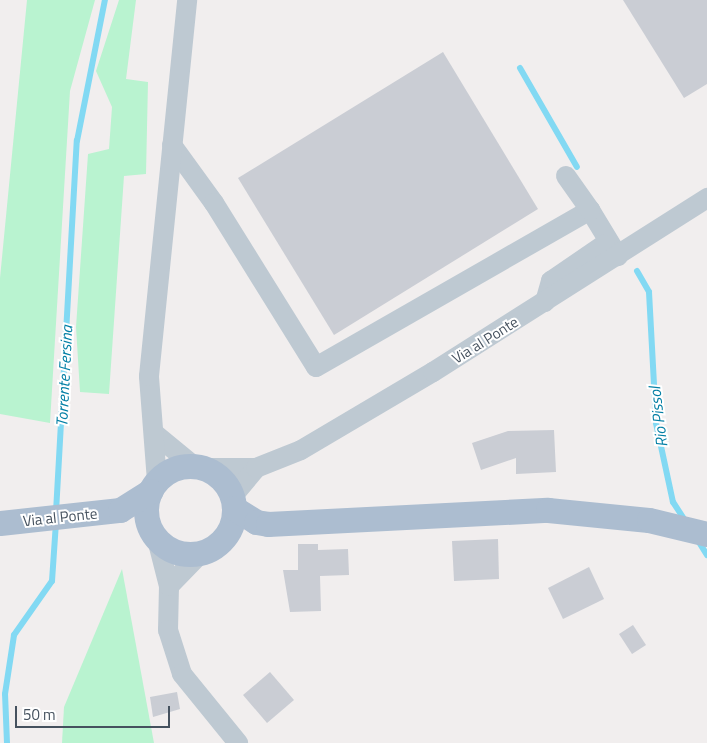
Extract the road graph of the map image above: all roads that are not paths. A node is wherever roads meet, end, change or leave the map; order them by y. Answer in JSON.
{"nodes":[{"id":1,"x":187,"y":0,"type":"edge"},
{"id":2,"x":172,"y":145,"type":"junction"},
{"id":3,"x":566,"y":176,"type":"dead end"},
{"id":4,"x":707,"y":198,"type":"edge"},
{"id":5,"x":590,"y":210,"type":"junction"},
{"id":6,"x":608,"y":238,"type":"junction"},
{"id":7,"x":618,"y":256,"type":"junction"},
{"id":8,"x":545,"y":302,"type":"junction"},
{"id":9,"x":155,"y":434,"type":"junction"},
{"id":10,"x":199,"y":468,"type":"junction"},
{"id":11,"x":256,"y":468,"type":"junction"},
{"id":12,"x":154,"y":486,"type":"junction"},
{"id":13,"x":233,"y":503,"type":"junction"},
{"id":14,"x":120,"y":510,"type":"junction"},
{"id":15,"x":307,"y":523,"type":"junction"},
{"id":16,"x":0,"y":524,"type":"edge"},
{"id":17,"x":153,"y":533,"type":"junction"},
{"id":18,"x":707,"y":534,"type":"edge"},
{"id":19,"x":209,"y":549,"type":"junction"},
{"id":20,"x":169,"y":586,"type":"junction"},
{"id":21,"x":238,"y":743,"type":"edge"}],
"edges":[{"from":1,"to":2,"type":"street"},
{"from":2,"to":5,"type":"street"},
{"from":2,"to":9,"type":"street"},
{"from":3,"to":5,"type":"street"},
{"from":4,"to":7,"type":"street","name":"Via al Ponte"},
{"from":5,"to":6,"type":"street"},
{"from":6,"to":7,"type":"street"},
{"from":6,"to":8,"type":"street"},
{"from":7,"to":8,"type":"street","name":"Via al Ponte"},
{"from":8,"to":11,"type":"street","name":"Via al Ponte"},
{"from":9,"to":10,"type":"street"},
{"from":9,"to":12,"type":"street"},
{"from":10,"to":11,"type":"street","name":"Via al Ponte"},
{"from":10,"to":12,"type":"main road"},
{"from":10,"to":13,"type":"main road"},
{"from":11,"to":13,"type":"street","name":"Via al Ponte"},
{"from":12,"to":14,"type":"main road","name":"Via al Ponte"},
{"from":12,"to":17,"type":"main road"},
{"from":13,"to":15,"type":"main road"},
{"from":13,"to":19,"type":"main road"},
{"from":14,"to":16,"type":"main road","name":"Via al Ponte"},
{"from":14,"to":17,"type":"main road"},
{"from":15,"to":18,"type":"main road"},
{"from":15,"to":19,"type":"main road"},
{"from":17,"to":19,"type":"main road"},
{"from":17,"to":20,"type":"street"},
{"from":19,"to":20,"type":"street"},
{"from":20,"to":21,"type":"street"}]}
